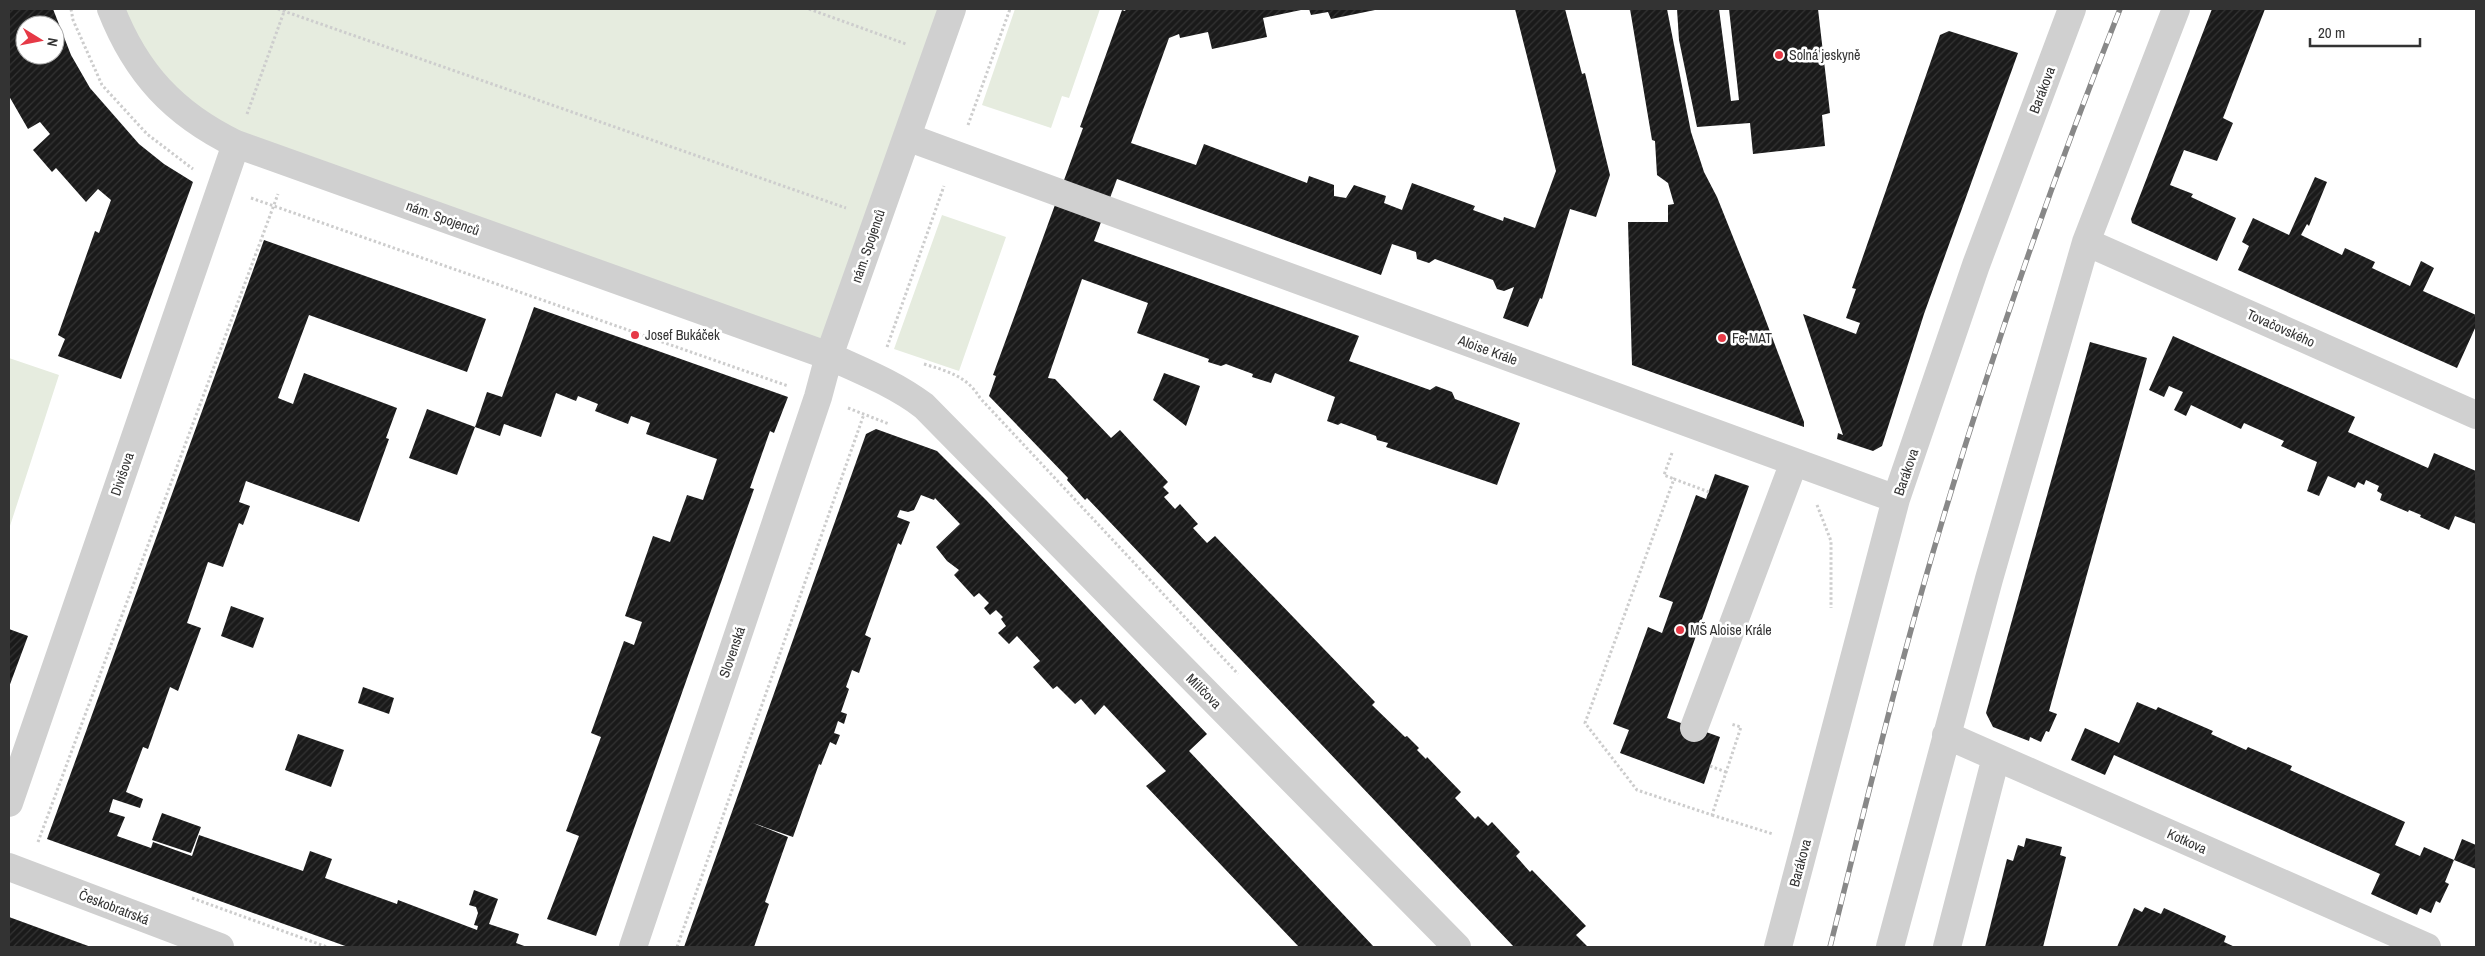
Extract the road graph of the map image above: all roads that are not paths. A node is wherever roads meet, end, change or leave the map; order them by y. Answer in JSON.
{"nodes":[{"id":1,"x":111,"y":9,"type":"edge"},
{"id":2,"x":952,"y":9,"type":"edge"},
{"id":3,"x":2072,"y":9,"type":"edge"},
{"id":4,"x":2176,"y":9,"type":"edge"},
{"id":5,"x":907,"y":136,"type":"junction"},
{"id":6,"x":236,"y":144,"type":"junction"},
{"id":7,"x":2086,"y":242,"type":"junction"},
{"id":8,"x":829,"y":356,"type":"junction"},
{"id":9,"x":2476,"y":415,"type":"edge"},
{"id":10,"x":952,"y":435,"type":"joint"},
{"id":11,"x":1790,"y":474,"type":"junction"},
{"id":12,"x":1896,"y":499,"type":"junction"},
{"id":13,"x":1697,"y":720,"type":"road end"},
{"id":14,"x":1946,"y":735,"type":"junction"},
{"id":15,"x":1996,"y":757,"type":"junction"},
{"id":16,"x":9,"y":803,"type":"edge"},
{"id":17,"x":9,"y":867,"type":"edge"},
{"id":18,"x":220,"y":947,"type":"edge"},
{"id":19,"x":633,"y":947,"type":"edge"},
{"id":20,"x":1456,"y":947,"type":"edge"},
{"id":21,"x":1778,"y":947,"type":"edge"},
{"id":22,"x":1890,"y":947,"type":"edge"},
{"id":23,"x":1947,"y":947,"type":"edge"},
{"id":24,"x":2427,"y":947,"type":"edge"}],
"edges":[{"from":1,"to":6,"type":"street","name":"nám. Spojenců"},
{"from":2,"to":5,"type":"street","name":"nám. Spojenců"},
{"from":3,"to":12,"type":"street","name":"Barákova"},
{"from":4,"to":7,"type":"street"},
{"from":5,"to":8,"type":"street","name":"nám. Spojenců"},
{"from":5,"to":11,"type":"street","name":"Aloise Krále"},
{"from":6,"to":8,"type":"street","name":"nám. Spojenců"},
{"from":6,"to":16,"type":"street","name":"Divišova"},
{"from":7,"to":9,"type":"street","name":"Tovačovského"},
{"from":7,"to":14,"type":"street"},
{"from":8,"to":10,"type":"street","name":"nám. Spojenců"},
{"from":8,"to":19,"type":"street","name":"Slovenská"},
{"from":10,"to":20,"type":"street","name":"Milíčova"},
{"from":11,"to":12,"type":"street","name":"Aloise Krále"},
{"from":11,"to":13,"type":"street"},
{"from":12,"to":21,"type":"street","name":"Barákova"},
{"from":14,"to":15,"type":"street","name":"Kotkova"},
{"from":14,"to":22,"type":"street"},
{"from":15,"to":23,"type":"street"},
{"from":15,"to":24,"type":"street","name":"Kotkova"},
{"from":17,"to":18,"type":"street","name":"Českobratrská"}]}
